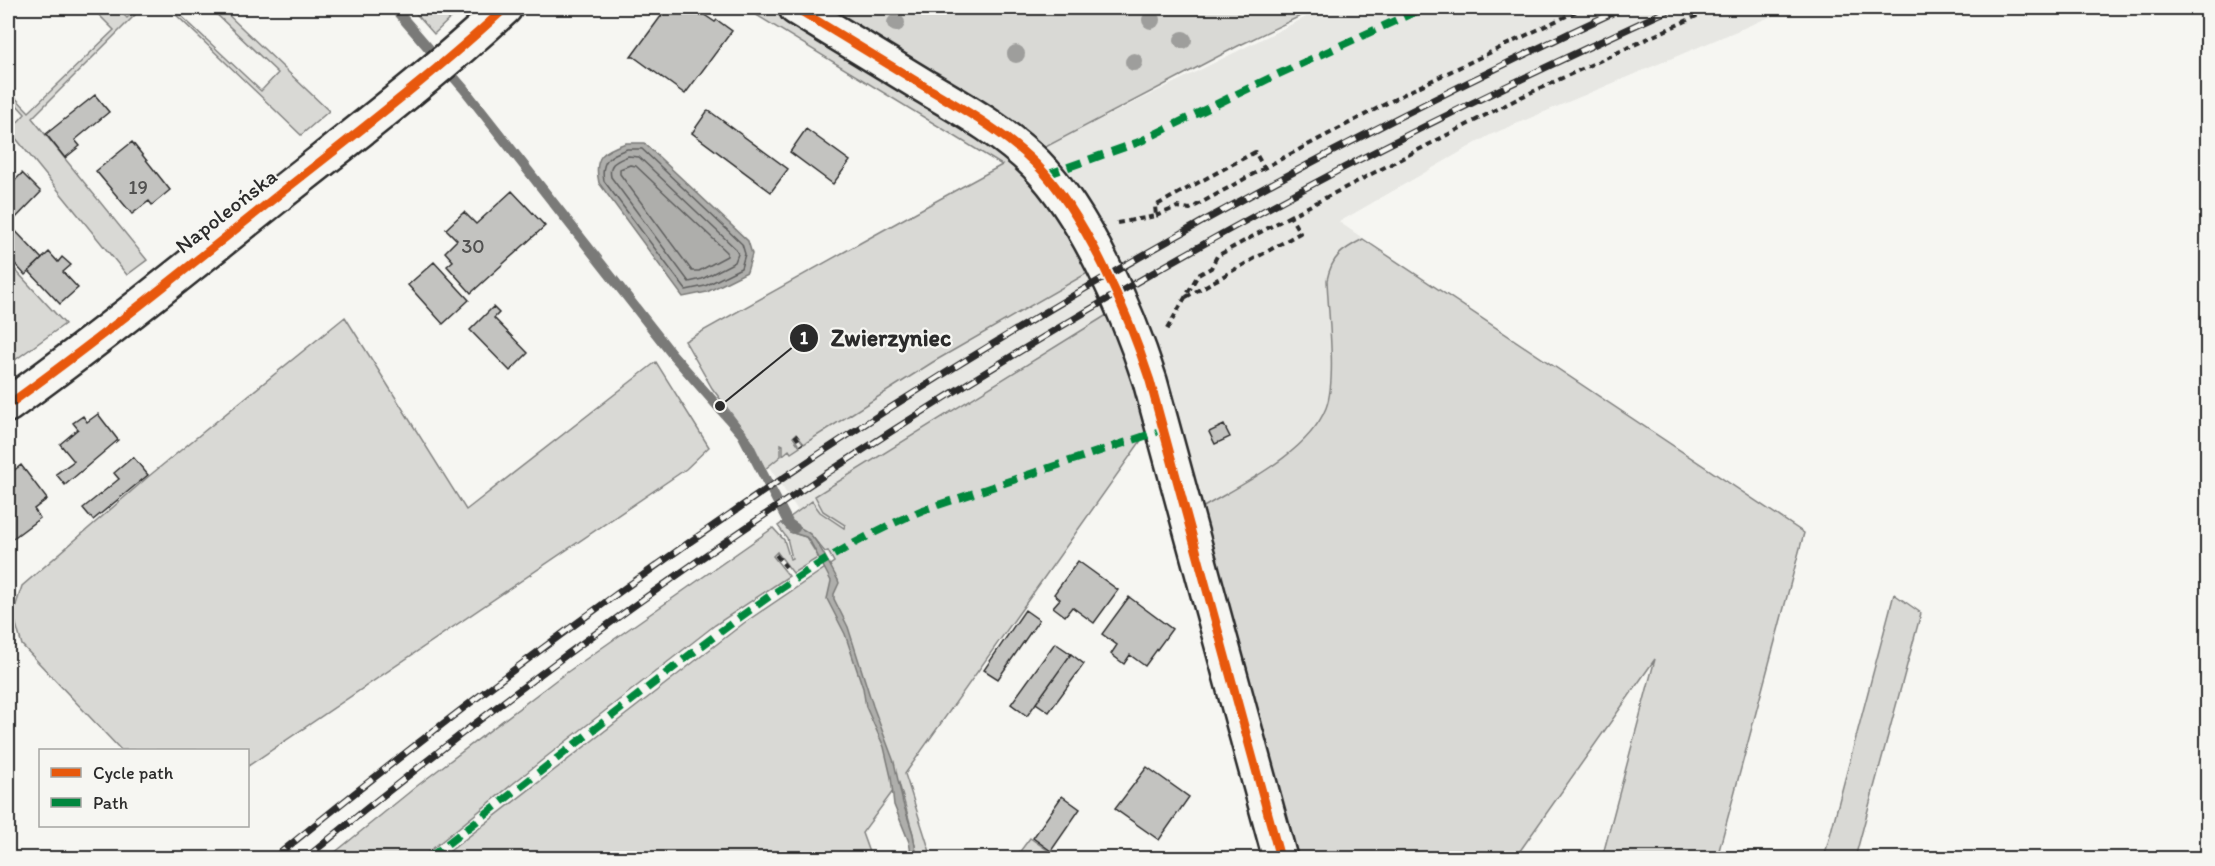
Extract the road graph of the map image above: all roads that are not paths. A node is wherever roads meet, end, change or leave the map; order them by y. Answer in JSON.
{"nodes":[{"id":1,"x":505,"y":8,"type":"edge"},
{"id":2,"x":796,"y":8,"type":"edge"},
{"id":3,"x":8,"y":405,"type":"edge"},
{"id":4,"x":1280,"y":858,"type":"edge"}],
"edges":[{"from":1,"to":3,"type":"street","name":"Napoleońska"},
{"from":2,"to":4,"type":"street"}]}
